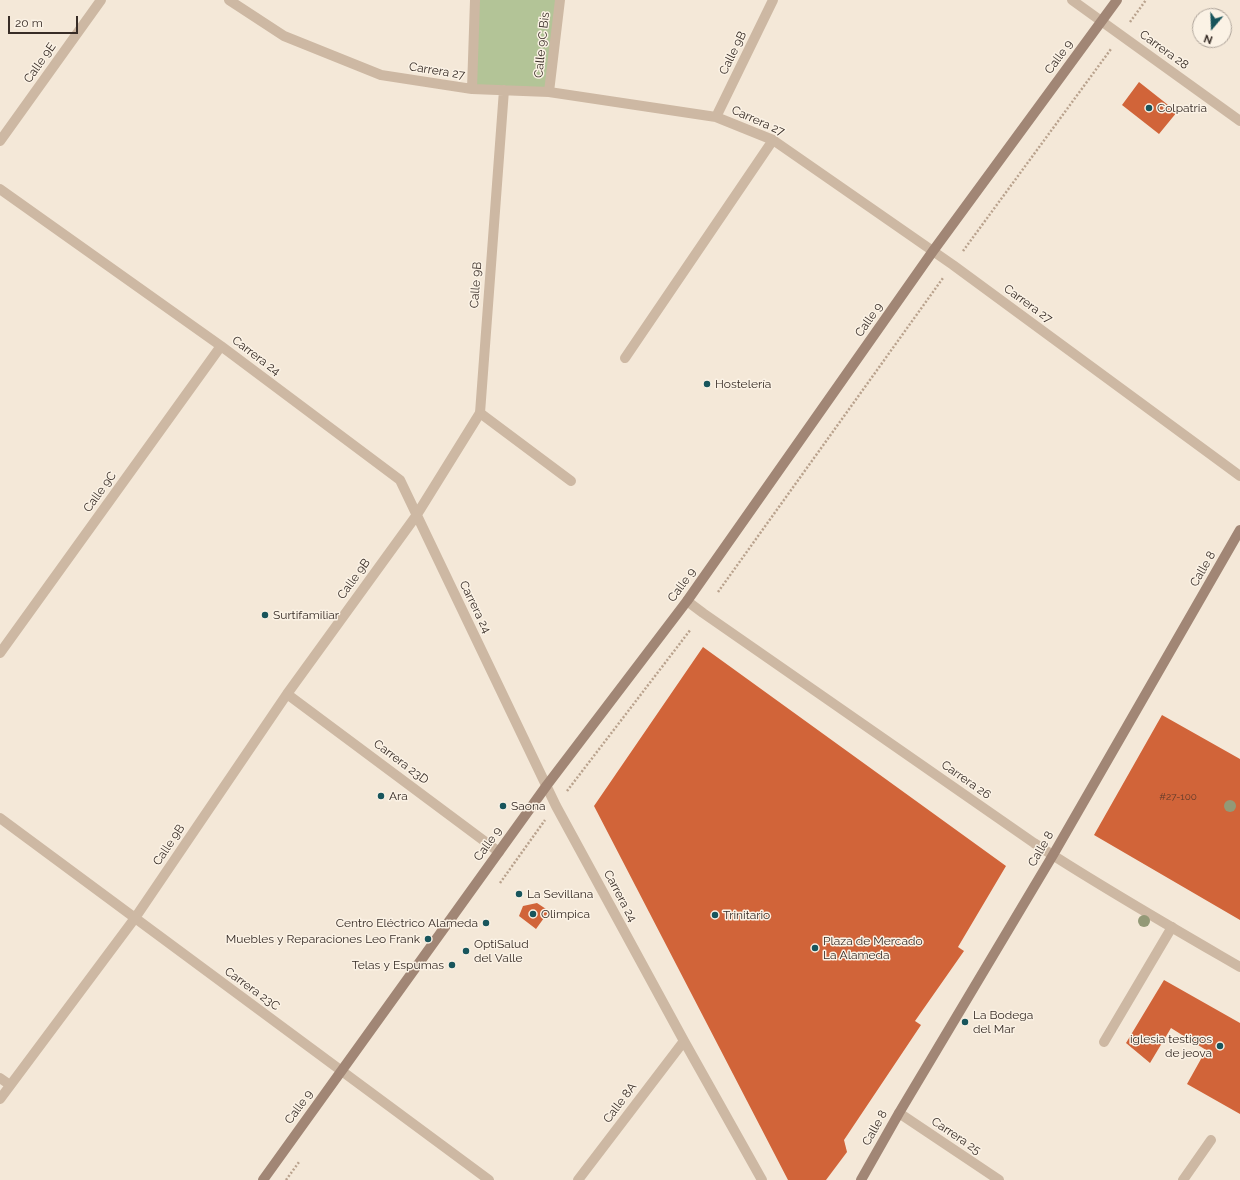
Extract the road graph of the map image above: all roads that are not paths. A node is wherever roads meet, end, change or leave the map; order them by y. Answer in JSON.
{"nodes":[{"id":1,"x":100,"y":0,"type":"edge"},
{"id":2,"x":229,"y":0,"type":"edge"},
{"id":3,"x":475,"y":0,"type":"edge"},
{"id":4,"x":560,"y":0,"type":"edge"},
{"id":5,"x":772,"y":0,"type":"edge"},
{"id":6,"x":1072,"y":0,"type":"edge"},
{"id":7,"x":1116,"y":0,"type":"edge"},
{"id":8,"x":1102,"y":21,"type":"junction"},
{"id":9,"x":472,"y":89,"type":"junction"},
{"id":10,"x":504,"y":90,"type":"junction"},
{"id":11,"x":549,"y":92,"type":"junction"},
{"id":12,"x":716,"y":117,"type":"junction"},
{"id":13,"x":1240,"y":121,"type":"edge"},
{"id":14,"x":773,"y":140,"type":"junction"},
{"id":15,"x":0,"y":142,"type":"edge"},
{"id":16,"x":0,"y":189,"type":"edge"},
{"id":17,"x":933,"y":252,"type":"junction"},
{"id":18,"x":221,"y":346,"type":"junction"},
{"id":19,"x":625,"y":358,"type":"dead end"},
{"id":20,"x":480,"y":413,"type":"junction"},
{"id":21,"x":1240,"y":476,"type":"edge"},
{"id":22,"x":571,"y":481,"type":"dead end"},
{"id":23,"x":416,"y":516,"type":"junction"},
{"id":24,"x":1240,"y":530,"type":"edge"},
{"id":25,"x":687,"y":601,"type":"junction"},
{"id":26,"x":0,"y":653,"type":"edge"},
{"id":27,"x":287,"y":694,"type":"junction"},
{"id":28,"x":547,"y":785,"type":"junction"},
{"id":29,"x":0,"y":818,"type":"edge"},
{"id":30,"x":499,"y":852,"type":"junction"},
{"id":31,"x":1052,"y":855,"type":"junction"},
{"id":32,"x":135,"y":918,"type":"junction"},
{"id":33,"x":1172,"y":927,"type":"junction"},
{"id":34,"x":1240,"y":967,"type":"edge"},
{"id":35,"x":684,"y":1042,"type":"junction"},
{"id":36,"x":1104,"y":1042,"type":"dead end"},
{"id":37,"x":341,"y":1071,"type":"junction"},
{"id":38,"x":0,"y":1078,"type":"edge"},
{"id":39,"x":10,"y":1085,"type":"junction"},
{"id":40,"x":0,"y":1099,"type":"edge"},
{"id":41,"x":899,"y":1114,"type":"junction"},
{"id":42,"x":1211,"y":1140,"type":"dead end"},
{"id":43,"x":263,"y":1180,"type":"edge"},
{"id":44,"x":489,"y":1180,"type":"edge"},
{"id":45,"x":578,"y":1180,"type":"edge"},
{"id":46,"x":762,"y":1180,"type":"edge"},
{"id":47,"x":861,"y":1180,"type":"edge"},
{"id":48,"x":999,"y":1180,"type":"edge"},
{"id":49,"x":1183,"y":1180,"type":"edge"}],
"edges":[{"from":1,"to":15,"type":"street","name":"Calle 9E"},
{"from":2,"to":9,"type":"street","name":"Carrera 27"},
{"from":3,"to":9,"type":"street"},
{"from":4,"to":11,"type":"street","name":"Calle 9C Bis"},
{"from":5,"to":12,"type":"street","name":"Calle 9B"},
{"from":6,"to":8,"type":"street","name":"Carrera 28"},
{"from":7,"to":8,"type":"main road","name":"Calle 9"},
{"from":8,"to":13,"type":"street","name":"Carrera 28"},
{"from":8,"to":17,"type":"main road","name":"Calle 9"},
{"from":9,"to":10,"type":"street","name":"Carrera 27"},
{"from":10,"to":11,"type":"street","name":"Carrera 27"},
{"from":10,"to":20,"type":"street","name":"Calle 9B"},
{"from":11,"to":12,"type":"street","name":"Carrera 27"},
{"from":12,"to":14,"type":"street","name":"Carrera 27"},
{"from":14,"to":17,"type":"street","name":"Carrera 27"},
{"from":14,"to":19,"type":"street"},
{"from":16,"to":18,"type":"street","name":"Carrera 24"},
{"from":17,"to":21,"type":"street","name":"Carrera 27"},
{"from":17,"to":25,"type":"main road","name":"Calle 9"},
{"from":18,"to":23,"type":"street","name":"Carrera 24"},
{"from":18,"to":26,"type":"street","name":"Calle 9C"},
{"from":20,"to":22,"type":"street"},
{"from":20,"to":23,"type":"street","name":"Calle 9B"},
{"from":23,"to":27,"type":"street","name":"Calle 9B"},
{"from":23,"to":28,"type":"street","name":"Carrera 24"},
{"from":24,"to":31,"type":"main road","name":"Calle 8"},
{"from":25,"to":28,"type":"main road","name":"Calle 9"},
{"from":25,"to":31,"type":"street","name":"Carrera 26"},
{"from":27,"to":30,"type":"street","name":"Carrera 23D"},
{"from":27,"to":32,"type":"street","name":"Calle 9B"},
{"from":28,"to":30,"type":"main road","name":"Calle 9"},
{"from":28,"to":35,"type":"street","name":"Carrera 24"},
{"from":29,"to":32,"type":"street","name":"Carrera 23C"},
{"from":30,"to":37,"type":"main road","name":"Calle 9"},
{"from":31,"to":33,"type":"street","name":"Carrera 26"},
{"from":31,"to":41,"type":"main road","name":"Calle 8"},
{"from":32,"to":37,"type":"street","name":"Carrera 23C"},
{"from":32,"to":39,"type":"street","name":"Calle 9B"},
{"from":33,"to":34,"type":"street","name":"Carrera 26"},
{"from":33,"to":36,"type":"street"},
{"from":35,"to":45,"type":"street","name":"Calle 8A"},
{"from":35,"to":46,"type":"street","name":"Carrera 24"},
{"from":37,"to":43,"type":"main road","name":"Calle 9"},
{"from":37,"to":44,"type":"street","name":"Carrera 23C"},
{"from":38,"to":39,"type":"street"},
{"from":39,"to":40,"type":"street","name":"Calle 9B"},
{"from":41,"to":47,"type":"main road","name":"Calle 8"},
{"from":41,"to":48,"type":"street","name":"Carrera 25"},
{"from":42,"to":49,"type":"street"}]}
